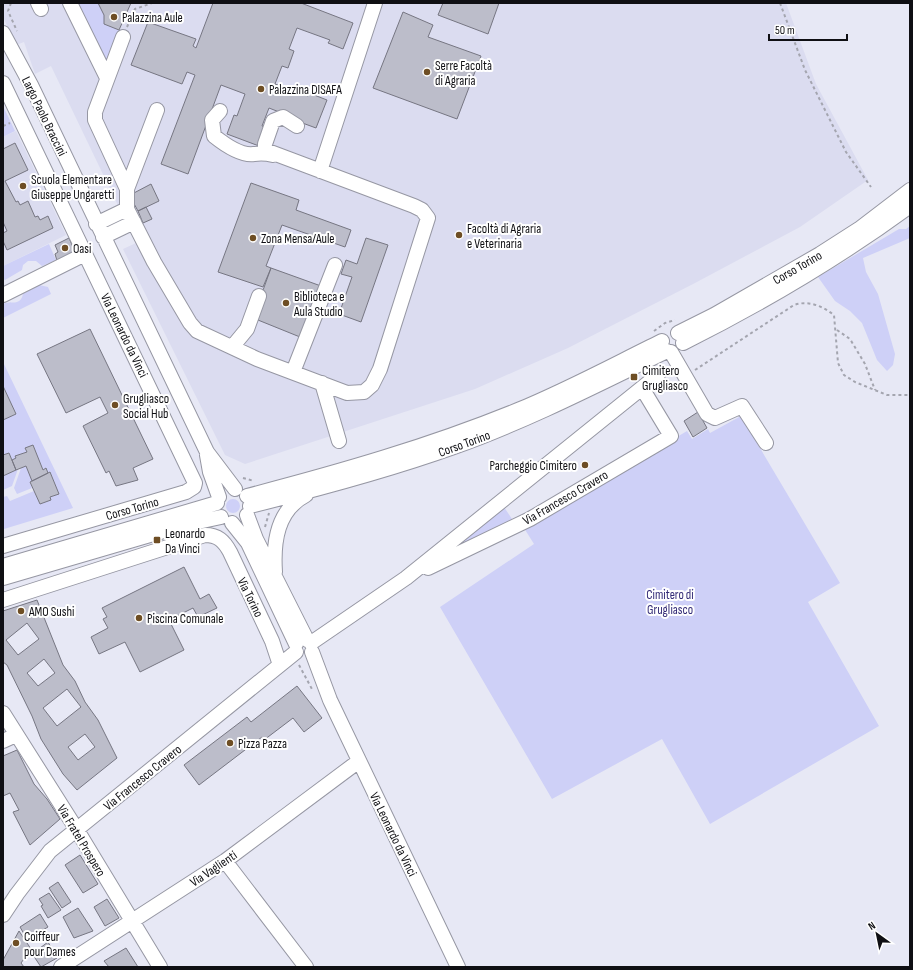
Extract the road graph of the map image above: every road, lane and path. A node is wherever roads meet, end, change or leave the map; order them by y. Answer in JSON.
{"nodes":[{"id":1,"x":11,"y":3,"type":"edge"},
{"id":2,"x":70,"y":3,"type":"edge"},
{"id":3,"x":152,"y":3,"type":"edge"},
{"id":4,"x":375,"y":3,"type":"edge"},
{"id":5,"x":780,"y":3,"type":"edge"},
{"id":6,"x":3,"y":33,"type":"edge"},
{"id":7,"x":18,"y":34,"type":"dead end"},
{"id":8,"x":123,"y":37,"type":"joint"},
{"id":9,"x":8,"y":56,"type":"edge"},
{"id":10,"x":107,"y":78,"type":"junction"},
{"id":11,"x":3,"y":83,"type":"edge"},
{"id":12,"x":157,"y":110,"type":"dead end"},
{"id":13,"x":220,"y":111,"type":"dead end"},
{"id":14,"x":296,"y":126,"type":"dead end"},
{"id":15,"x":276,"y":155,"type":"junction"},
{"id":16,"x":320,"y":171,"type":"junction"},
{"id":17,"x":870,"y":187,"type":"dead end"},
{"id":18,"x":127,"y":189,"type":"junction"},
{"id":19,"x":910,"y":190,"type":"edge"},
{"id":20,"x":910,"y":206,"type":"edge"},
{"id":21,"x":127,"y":209,"type":"junction"},
{"id":22,"x":134,"y":222,"type":"junction"},
{"id":23,"x":99,"y":230,"type":"junction"},
{"id":24,"x":78,"y":237,"type":"junction"},
{"id":25,"x":86,"y":254,"type":"junction"},
{"id":26,"x":114,"y":261,"type":"junction"},
{"id":27,"x":335,"y":265,"type":"dead end"},
{"id":28,"x":94,"y":271,"type":"junction"},
{"id":29,"x":3,"y":296,"type":"edge"},
{"id":30,"x":259,"y":296,"type":"dead end"},
{"id":31,"x":837,"y":330,"type":"junction"},
{"id":32,"x":671,"y":340,"type":"junction"},
{"id":33,"x":233,"y":346,"type":"junction"},
{"id":34,"x":293,"y":372,"type":"junction"},
{"id":35,"x":658,"y":375,"type":"dead end"},
{"id":36,"x":687,"y":378,"type":"junction"},
{"id":37,"x":322,"y":383,"type":"junction"},
{"id":38,"x":642,"y":388,"type":"junction"},
{"id":39,"x":875,"y":390,"type":"junction"},
{"id":40,"x":910,"y":395,"type":"edge"},
{"id":41,"x":339,"y":441,"type":"dead end"},
{"id":42,"x":766,"y":443,"type":"dead end"},
{"id":43,"x":207,"y":452,"type":"junction"},
{"id":44,"x":194,"y":487,"type":"joint"},
{"id":45,"x":321,"y":488,"type":"junction"},
{"id":46,"x":235,"y":489,"type":"junction"},
{"id":47,"x":218,"y":500,"type":"junction"},
{"id":48,"x":248,"y":506,"type":"junction"},
{"id":49,"x":226,"y":520,"type":"junction"},
{"id":50,"x":69,"y":527,"type":"junction"},
{"id":51,"x":106,"y":541,"type":"junction"},
{"id":52,"x":3,"y":546,"type":"edge"},
{"id":53,"x":3,"y":566,"type":"edge"},
{"id":54,"x":96,"y":572,"type":"junction"},
{"id":55,"x":3,"y":578,"type":"edge"},
{"id":56,"x":276,"y":578,"type":"junction"},
{"id":57,"x":406,"y":578,"type":"junction"},
{"id":58,"x":3,"y":600,"type":"edge"},
{"id":59,"x":256,"y":606,"type":"junction"},
{"id":60,"x":278,"y":608,"type":"junction"},
{"id":61,"x":304,"y":648,"type":"junction"},
{"id":62,"x":280,"y":665,"type":"junction"},
{"id":63,"x":3,"y":713,"type":"edge"},
{"id":64,"x":16,"y":735,"type":"junction"},
{"id":65,"x":3,"y":741,"type":"edge"},
{"id":66,"x":359,"y":761,"type":"junction"},
{"id":67,"x":77,"y":830,"type":"junction"},
{"id":68,"x":225,"y":861,"type":"junction"},
{"id":69,"x":3,"y":915,"type":"edge"},
{"id":70,"x":132,"y":922,"type":"junction"},
{"id":71,"x":66,"y":966,"type":"edge"},
{"id":72,"x":160,"y":967,"type":"edge"},
{"id":73,"x":306,"y":967,"type":"edge"},
{"id":74,"x":458,"y":967,"type":"edge"}],
"edges":[{"from":1,"to":7,"type":"path"},
{"from":2,"to":10,"type":"street"},
{"from":3,"to":8,"type":"path"},
{"from":4,"to":16,"type":"street"},
{"from":5,"to":17,"type":"path"},
{"from":6,"to":9,"type":"street"},
{"from":8,"to":10,"type":"street"},
{"from":9,"to":23,"type":"street","name":"Largo Paolo Braccini"},
{"from":10,"to":18,"type":"street"},
{"from":11,"to":24,"type":"street","name":"Largo Paolo Braccini"},
{"from":12,"to":18,"type":"street"},
{"from":13,"to":15,"type":"street"},
{"from":14,"to":15,"type":"street"},
{"from":15,"to":16,"type":"street"},
{"from":16,"to":37,"type":"street"},
{"from":18,"to":21,"type":"street"},
{"from":19,"to":32,"type":"street","name":"Corso Torino"},
{"from":20,"to":32,"type":"street","name":"Corso Torino"},
{"from":21,"to":22,"type":"street"},
{"from":21,"to":23,"type":"street"},
{"from":22,"to":23,"type":"street"},
{"from":22,"to":33,"type":"street"},
{"from":23,"to":24,"type":"street"},
{"from":23,"to":26,"type":"street","name":"Largo Paolo Braccini"},
{"from":24,"to":25,"type":"street","name":"Largo Paolo Braccini"},
{"from":25,"to":28,"type":"street","name":"Largo Paolo Braccini"},
{"from":25,"to":29,"type":"street"},
{"from":26,"to":28,"type":"street"},
{"from":26,"to":43,"type":"street","name":"Via Leonardo da Vinci"},
{"from":27,"to":34,"type":"street"},
{"from":28,"to":44,"type":"street","name":"Via Leonardo da Vinci"},
{"from":30,"to":33,"type":"street"},
{"from":31,"to":36,"type":"path"},
{"from":31,"to":39,"type":"path"},
{"from":31,"to":39,"type":"path"},
{"from":32,"to":32,"type":"path"},
{"from":32,"to":36,"type":"street"},
{"from":32,"to":45,"type":"street","name":"Corso Torino"},
{"from":32,"to":48,"type":"street","name":"Corso Torino"},
{"from":33,"to":34,"type":"street"},
{"from":34,"to":37,"type":"street"},
{"from":35,"to":38,"type":"street","name":"Via Francesco Cravero"},
{"from":36,"to":42,"type":"street"},
{"from":37,"to":41,"type":"street"},
{"from":38,"to":57,"type":"street","name":"Via Francesco Cravero"},
{"from":38,"to":57,"type":"street","name":"Via Francesco Cravero"},
{"from":39,"to":40,"type":"path"},
{"from":43,"to":46,"type":"street","name":"Via Leonardo da Vinci"},
{"from":43,"to":47,"type":"street","name":"Via Leonardo da Vinci"},
{"from":44,"to":50,"type":"street","name":"Corso Torino"},
{"from":45,"to":48,"type":"street","name":"Corso Torino"},
{"from":45,"to":56,"type":"street"},
{"from":46,"to":47,"type":"street","name":"Corso Torino"},
{"from":46,"to":48,"type":"street"},
{"from":47,"to":49,"type":"street"},
{"from":47,"to":51,"type":"street","name":"Corso Torino"},
{"from":48,"to":49,"type":"street","name":"Corso Torino"},
{"from":48,"to":56,"type":"street","name":"Via Leonardo da Vinci"},
{"from":49,"to":51,"type":"street","name":"Corso Torino"},
{"from":49,"to":60,"type":"street","name":"Via Leonardo da Vinci"},
{"from":50,"to":51,"type":"street","name":"Corso Torino"},
{"from":50,"to":52,"type":"street","name":"Corso Torino"},
{"from":51,"to":53,"type":"street","name":"Corso Torino"},
{"from":51,"to":54,"type":"street"},
{"from":51,"to":55,"type":"street","name":"Corso Torino"},
{"from":54,"to":58,"type":"street"},
{"from":54,"to":59,"type":"street","name":"Via Torino"},
{"from":56,"to":61,"type":"street","name":"Via Leonardo da Vinci"},
{"from":57,"to":61,"type":"street","name":"Via Francesco Cravero"},
{"from":59,"to":60,"type":"street"},
{"from":59,"to":62,"type":"street","name":"Via Torino"},
{"from":60,"to":61,"type":"street","name":"Via Leonardo da Vinci"},
{"from":61,"to":62,"type":"street","name":"Via Francesco Cravero"},
{"from":61,"to":66,"type":"street","name":"Via Leonardo da Vinci"},
{"from":62,"to":67,"type":"street","name":"Via Francesco Cravero"},
{"from":63,"to":64,"type":"street","name":"Via Fratel Prospero"},
{"from":64,"to":65,"type":"street"},
{"from":64,"to":67,"type":"street","name":"Via Fratel Prospero"},
{"from":66,"to":68,"type":"street","name":"Via Vaglienti"},
{"from":66,"to":74,"type":"street","name":"Via Leonardo da Vinci"},
{"from":67,"to":69,"type":"street","name":"Via Francesco Cravero"},
{"from":67,"to":70,"type":"street","name":"Via Fratel Prospero"},
{"from":68,"to":70,"type":"street","name":"Via Vaglienti"},
{"from":68,"to":73,"type":"street"},
{"from":70,"to":71,"type":"street","name":"Via Vaglienti"},
{"from":70,"to":72,"type":"street","name":"Via Fratel Prospero"}]}
